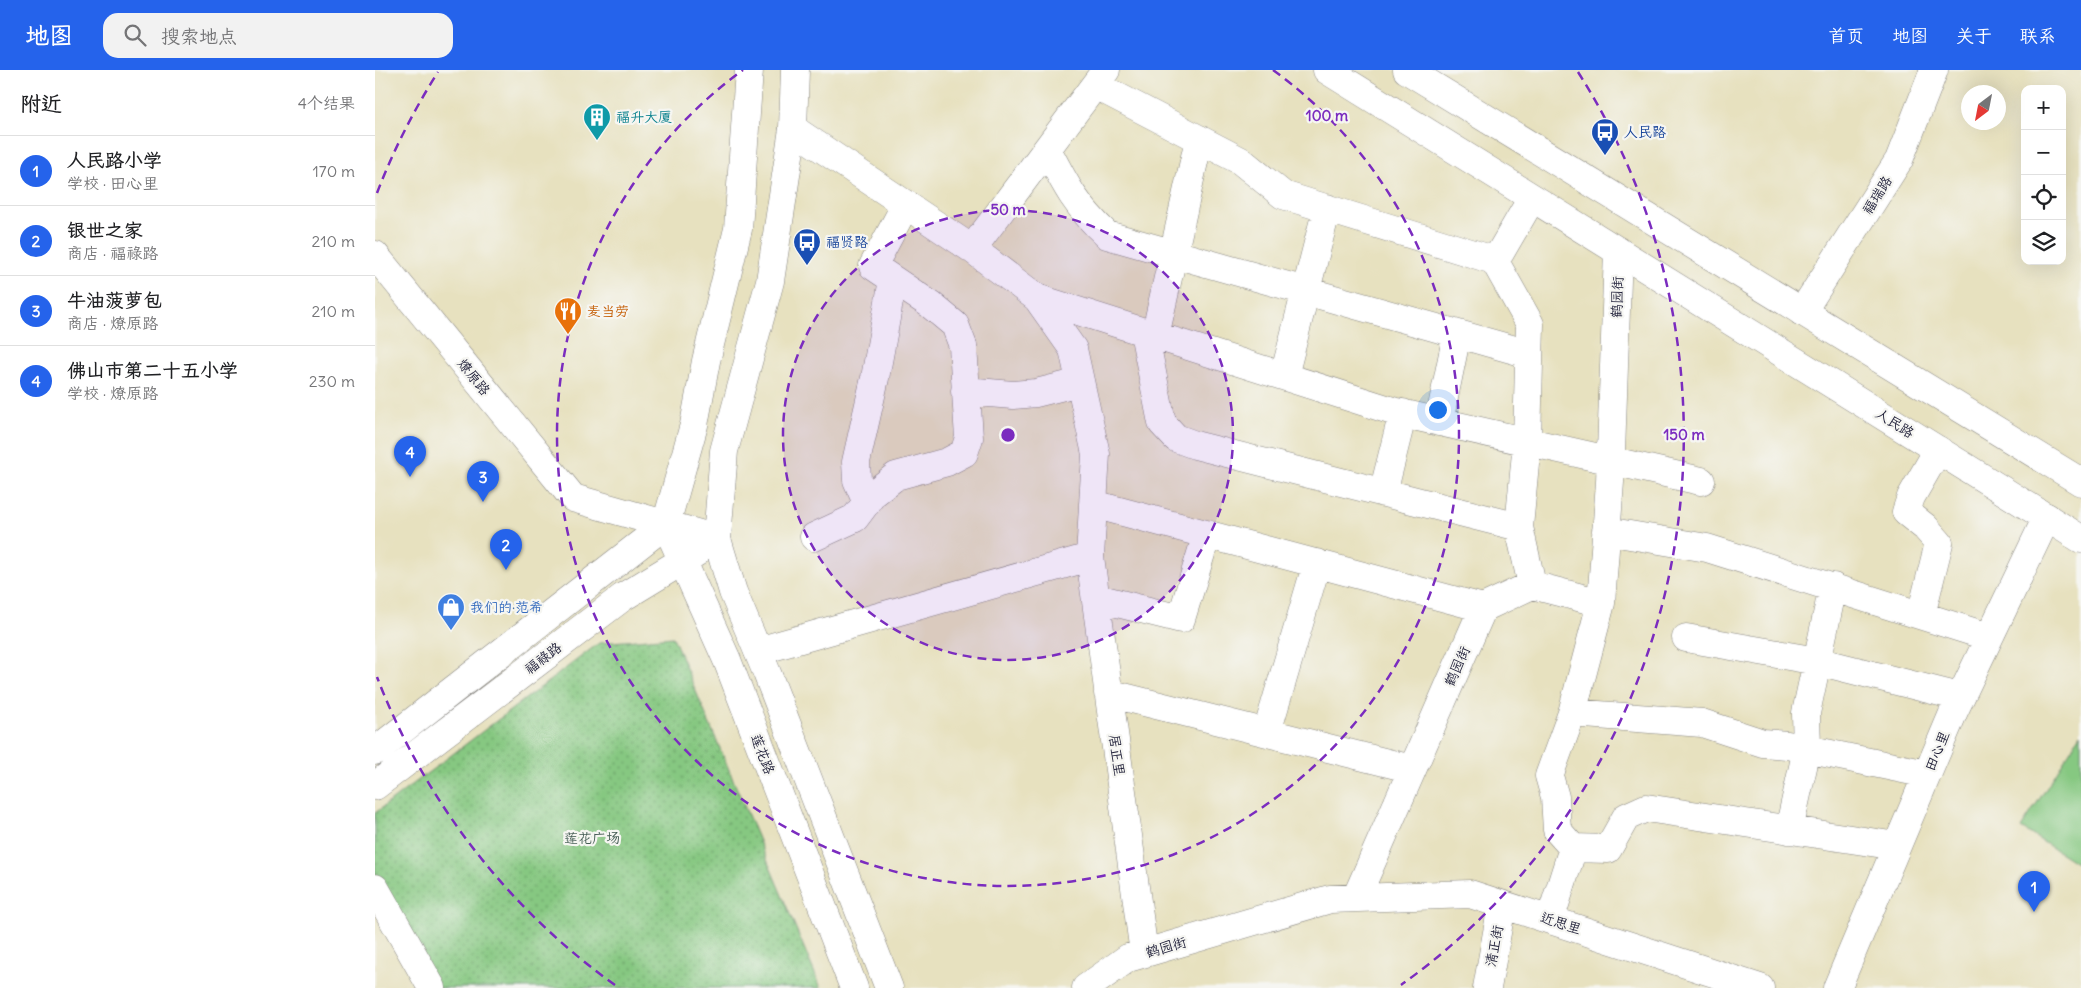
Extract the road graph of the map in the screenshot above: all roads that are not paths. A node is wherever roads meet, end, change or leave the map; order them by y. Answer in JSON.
{"nodes":[{"id":1,"x":749,"y":70,"type":"edge"},
{"id":2,"x":795,"y":70,"type":"edge"},
{"id":3,"x":1327,"y":70,"type":"edge"},
{"id":4,"x":1407,"y":70,"type":"edge"},
{"id":5,"x":1934,"y":70,"type":"edge"},
{"id":6,"x":1101,"y":78,"type":"edge"},
{"id":7,"x":793,"y":129,"type":"junction"},
{"id":8,"x":1199,"y":139,"type":"junction"},
{"id":9,"x":1047,"y":149,"type":"junction"},
{"id":10,"x":1532,"y":198,"type":"junction"},
{"id":11,"x":906,"y":204,"type":"junction"},
{"id":12,"x":1327,"y":208,"type":"junction"},
{"id":13,"x":972,"y":249,"type":"junction"},
{"id":14,"x":1618,"y":251,"type":"junction"},
{"id":15,"x":1174,"y":254,"type":"junction"},
{"id":16,"x":375,"y":255,"type":"edge"},
{"id":17,"x":1493,"y":258,"type":"junction"},
{"id":18,"x":893,"y":280,"type":"junction"},
{"id":19,"x":1306,"y":291,"type":"junction"},
{"id":20,"x":1037,"y":298,"type":"junction"},
{"id":21,"x":1802,"y":312,"type":"junction"},
{"id":22,"x":1150,"y":334,"type":"junction"},
{"id":23,"x":1457,"y":334,"type":"junction"},
{"id":24,"x":1529,"y":354,"type":"junction"},
{"id":25,"x":1284,"y":376,"type":"junction"},
{"id":26,"x":1080,"y":382,"type":"junction"},
{"id":27,"x":965,"y":391,"type":"junction"},
{"id":28,"x":1403,"y":413,"type":"junction"},
{"id":29,"x":1439,"y":422,"type":"junction"},
{"id":30,"x":1527,"y":442,"type":"junction"},
{"id":31,"x":1938,"y":450,"type":"junction"},
{"id":32,"x":1611,"y":461,"type":"junction"},
{"id":33,"x":1701,"y":481,"type":"dead end"},
{"id":34,"x":2081,"y":482,"type":"edge"},
{"id":35,"x":1383,"y":493,"type":"junction"},
{"id":36,"x":867,"y":503,"type":"junction"},
{"id":37,"x":1093,"y":504,"type":"junction"},
{"id":38,"x":2047,"y":517,"type":"junction"},
{"id":39,"x":666,"y":524,"type":"junction"},
{"id":40,"x":1519,"y":527,"type":"junction"},
{"id":41,"x":1606,"y":531,"type":"junction"},
{"id":42,"x":1207,"y":534,"type":"junction"},
{"id":43,"x":814,"y":537,"type":"dead end"},
{"id":44,"x":717,"y":539,"type":"junction"},
{"id":45,"x":2081,"y":539,"type":"edge"},
{"id":46,"x":1090,"y":557,"type":"junction"},
{"id":47,"x":683,"y":561,"type":"junction"},
{"id":48,"x":1317,"y":563,"type":"junction"},
{"id":49,"x":1532,"y":585,"type":"junction"},
{"id":50,"x":1833,"y":587,"type":"junction"},
{"id":51,"x":1097,"y":598,"type":"junction"},
{"id":52,"x":1601,"y":603,"type":"junction"},
{"id":53,"x":1483,"y":608,"type":"junction"},
{"id":54,"x":1921,"y":615,"type":"junction"},
{"id":55,"x":1989,"y":637,"type":"junction"},
{"id":56,"x":1686,"y":638,"type":"dead end"},
{"id":57,"x":758,"y":651,"type":"junction"},
{"id":58,"x":1817,"y":661,"type":"junction"},
{"id":59,"x":1109,"y":693,"type":"junction"},
{"id":60,"x":1960,"y":697,"type":"junction"},
{"id":61,"x":1571,"y":713,"type":"junction"},
{"id":62,"x":1267,"y":732,"type":"junction"},
{"id":63,"x":1807,"y":749,"type":"junction"},
{"id":64,"x":375,"y":751,"type":"edge"},
{"id":65,"x":1412,"y":769,"type":"junction"},
{"id":66,"x":1927,"y":774,"type":"junction"},
{"id":67,"x":375,"y":786,"type":"edge"},
{"id":68,"x":1789,"y":830,"type":"junction"},
{"id":69,"x":1897,"y":846,"type":"junction"},
{"id":70,"x":1573,"y":848,"type":"junction"},
{"id":71,"x":375,"y":888,"type":"edge"},
{"id":72,"x":1356,"y":898,"type":"junction"},
{"id":73,"x":1502,"y":905,"type":"junction"},
{"id":74,"x":1549,"y":920,"type":"junction"},
{"id":75,"x":1144,"y":953,"type":"junction"},
{"id":76,"x":432,"y":988,"type":"edge"},
{"id":77,"x":854,"y":988,"type":"edge"},
{"id":78,"x":889,"y":988,"type":"edge"},
{"id":79,"x":1086,"y":988,"type":"edge"},
{"id":80,"x":1487,"y":988,"type":"edge"},
{"id":81,"x":1760,"y":988,"type":"edge"},
{"id":82,"x":1837,"y":988,"type":"edge"}],
"edges":[{"from":1,"to":39,"type":"street"},
{"from":2,"to":7,"type":"street"},
{"from":3,"to":10,"type":"street","name":"人民路"},
{"from":4,"to":21,"type":"street"},
{"from":5,"to":21,"type":"street","name":"福瑞路"},
{"from":6,"to":8,"type":"street"},
{"from":6,"to":9,"type":"street"},
{"from":7,"to":11,"type":"street"},
{"from":7,"to":44,"type":"street"},
{"from":8,"to":12,"type":"street"},
{"from":8,"to":15,"type":"street"},
{"from":9,"to":13,"type":"street"},
{"from":9,"to":15,"type":"street"},
{"from":10,"to":14,"type":"street","name":"人民路"},
{"from":10,"to":17,"type":"street"},
{"from":11,"to":13,"type":"street"},
{"from":11,"to":18,"type":"street"},
{"from":12,"to":17,"type":"street"},
{"from":12,"to":19,"type":"street"},
{"from":13,"to":20,"type":"street"},
{"from":14,"to":31,"type":"street","name":"人民路"},
{"from":14,"to":32,"type":"street","name":"鹤园街"},
{"from":15,"to":19,"type":"street"},
{"from":15,"to":22,"type":"street"},
{"from":16,"to":39,"type":"street","name":"燎原路"},
{"from":17,"to":24,"type":"street"},
{"from":18,"to":27,"type":"street"},
{"from":18,"to":36,"type":"street"},
{"from":19,"to":23,"type":"street"},
{"from":19,"to":25,"type":"street"},
{"from":20,"to":22,"type":"street"},
{"from":20,"to":26,"type":"street","name":"居正里"},
{"from":21,"to":34,"type":"street"},
{"from":22,"to":25,"type":"street"},
{"from":22,"to":35,"type":"street"},
{"from":23,"to":24,"type":"street"},
{"from":23,"to":29,"type":"street"},
{"from":24,"to":30,"type":"street"},
{"from":25,"to":28,"type":"street"},
{"from":26,"to":27,"type":"street"},
{"from":26,"to":37,"type":"street","name":"居正里"},
{"from":27,"to":36,"type":"street"},
{"from":28,"to":29,"type":"street"},
{"from":28,"to":35,"type":"street"},
{"from":29,"to":30,"type":"street"},
{"from":30,"to":32,"type":"street"},
{"from":30,"to":40,"type":"street"},
{"from":31,"to":38,"type":"street","name":"人民路"},
{"from":31,"to":54,"type":"street"},
{"from":32,"to":33,"type":"street"},
{"from":32,"to":41,"type":"street","name":"鹤园街"},
{"from":35,"to":40,"type":"street"},
{"from":36,"to":43,"type":"street"},
{"from":37,"to":42,"type":"street"},
{"from":37,"to":46,"type":"street","name":"居正里"},
{"from":38,"to":45,"type":"street","name":"人民路"},
{"from":38,"to":55,"type":"street","name":"田心里"},
{"from":39,"to":44,"type":"street"},
{"from":39,"to":47,"type":"street","name":"莲花路"},
{"from":39,"to":64,"type":"street"},
{"from":40,"to":49,"type":"street"},
{"from":41,"to":50,"type":"street"},
{"from":41,"to":52,"type":"street","name":"鹤园街"},
{"from":42,"to":48,"type":"street"},
{"from":42,"to":51,"type":"street"},
{"from":44,"to":47,"type":"street","name":"福禄路"},
{"from":44,"to":57,"type":"street"},
{"from":46,"to":51,"type":"street","name":"居正里"},
{"from":46,"to":57,"type":"street"},
{"from":47,"to":67,"type":"street","name":"福禄路"},
{"from":47,"to":77,"type":"street","name":"莲花路"},
{"from":48,"to":53,"type":"street"},
{"from":48,"to":62,"type":"street"},
{"from":49,"to":52,"type":"street"},
{"from":49,"to":53,"type":"street"},
{"from":50,"to":54,"type":"street"},
{"from":50,"to":58,"type":"street"},
{"from":51,"to":59,"type":"street","name":"居正里"},
{"from":52,"to":61,"type":"street","name":"鹤园街"},
{"from":53,"to":65,"type":"street","name":"鹤园街"},
{"from":54,"to":55,"type":"street"},
{"from":55,"to":60,"type":"street","name":"田心里"},
{"from":56,"to":58,"type":"street"},
{"from":57,"to":78,"type":"street"},
{"from":58,"to":60,"type":"street"},
{"from":58,"to":63,"type":"street"},
{"from":59,"to":62,"type":"street"},
{"from":59,"to":75,"type":"street","name":"居正里"},
{"from":60,"to":66,"type":"street","name":"田心里"},
{"from":61,"to":63,"type":"street"},
{"from":61,"to":70,"type":"street","name":"鹤园街"},
{"from":62,"to":65,"type":"street"},
{"from":63,"to":66,"type":"street"},
{"from":63,"to":68,"type":"street"},
{"from":65,"to":72,"type":"street","name":"鹤园街"},
{"from":66,"to":69,"type":"street","name":"田心里"},
{"from":68,"to":69,"type":"street"},
{"from":68,"to":70,"type":"street"},
{"from":69,"to":82,"type":"street","name":"田心里"},
{"from":70,"to":74,"type":"street"},
{"from":71,"to":76,"type":"street"},
{"from":72,"to":73,"type":"street","name":"近思里"},
{"from":72,"to":75,"type":"street","name":"鹤园街"},
{"from":73,"to":74,"type":"street","name":"近思里"},
{"from":73,"to":80,"type":"street","name":"清正街"},
{"from":74,"to":81,"type":"street","name":"近思里"},
{"from":75,"to":79,"type":"street","name":"鹤园街"}]}
